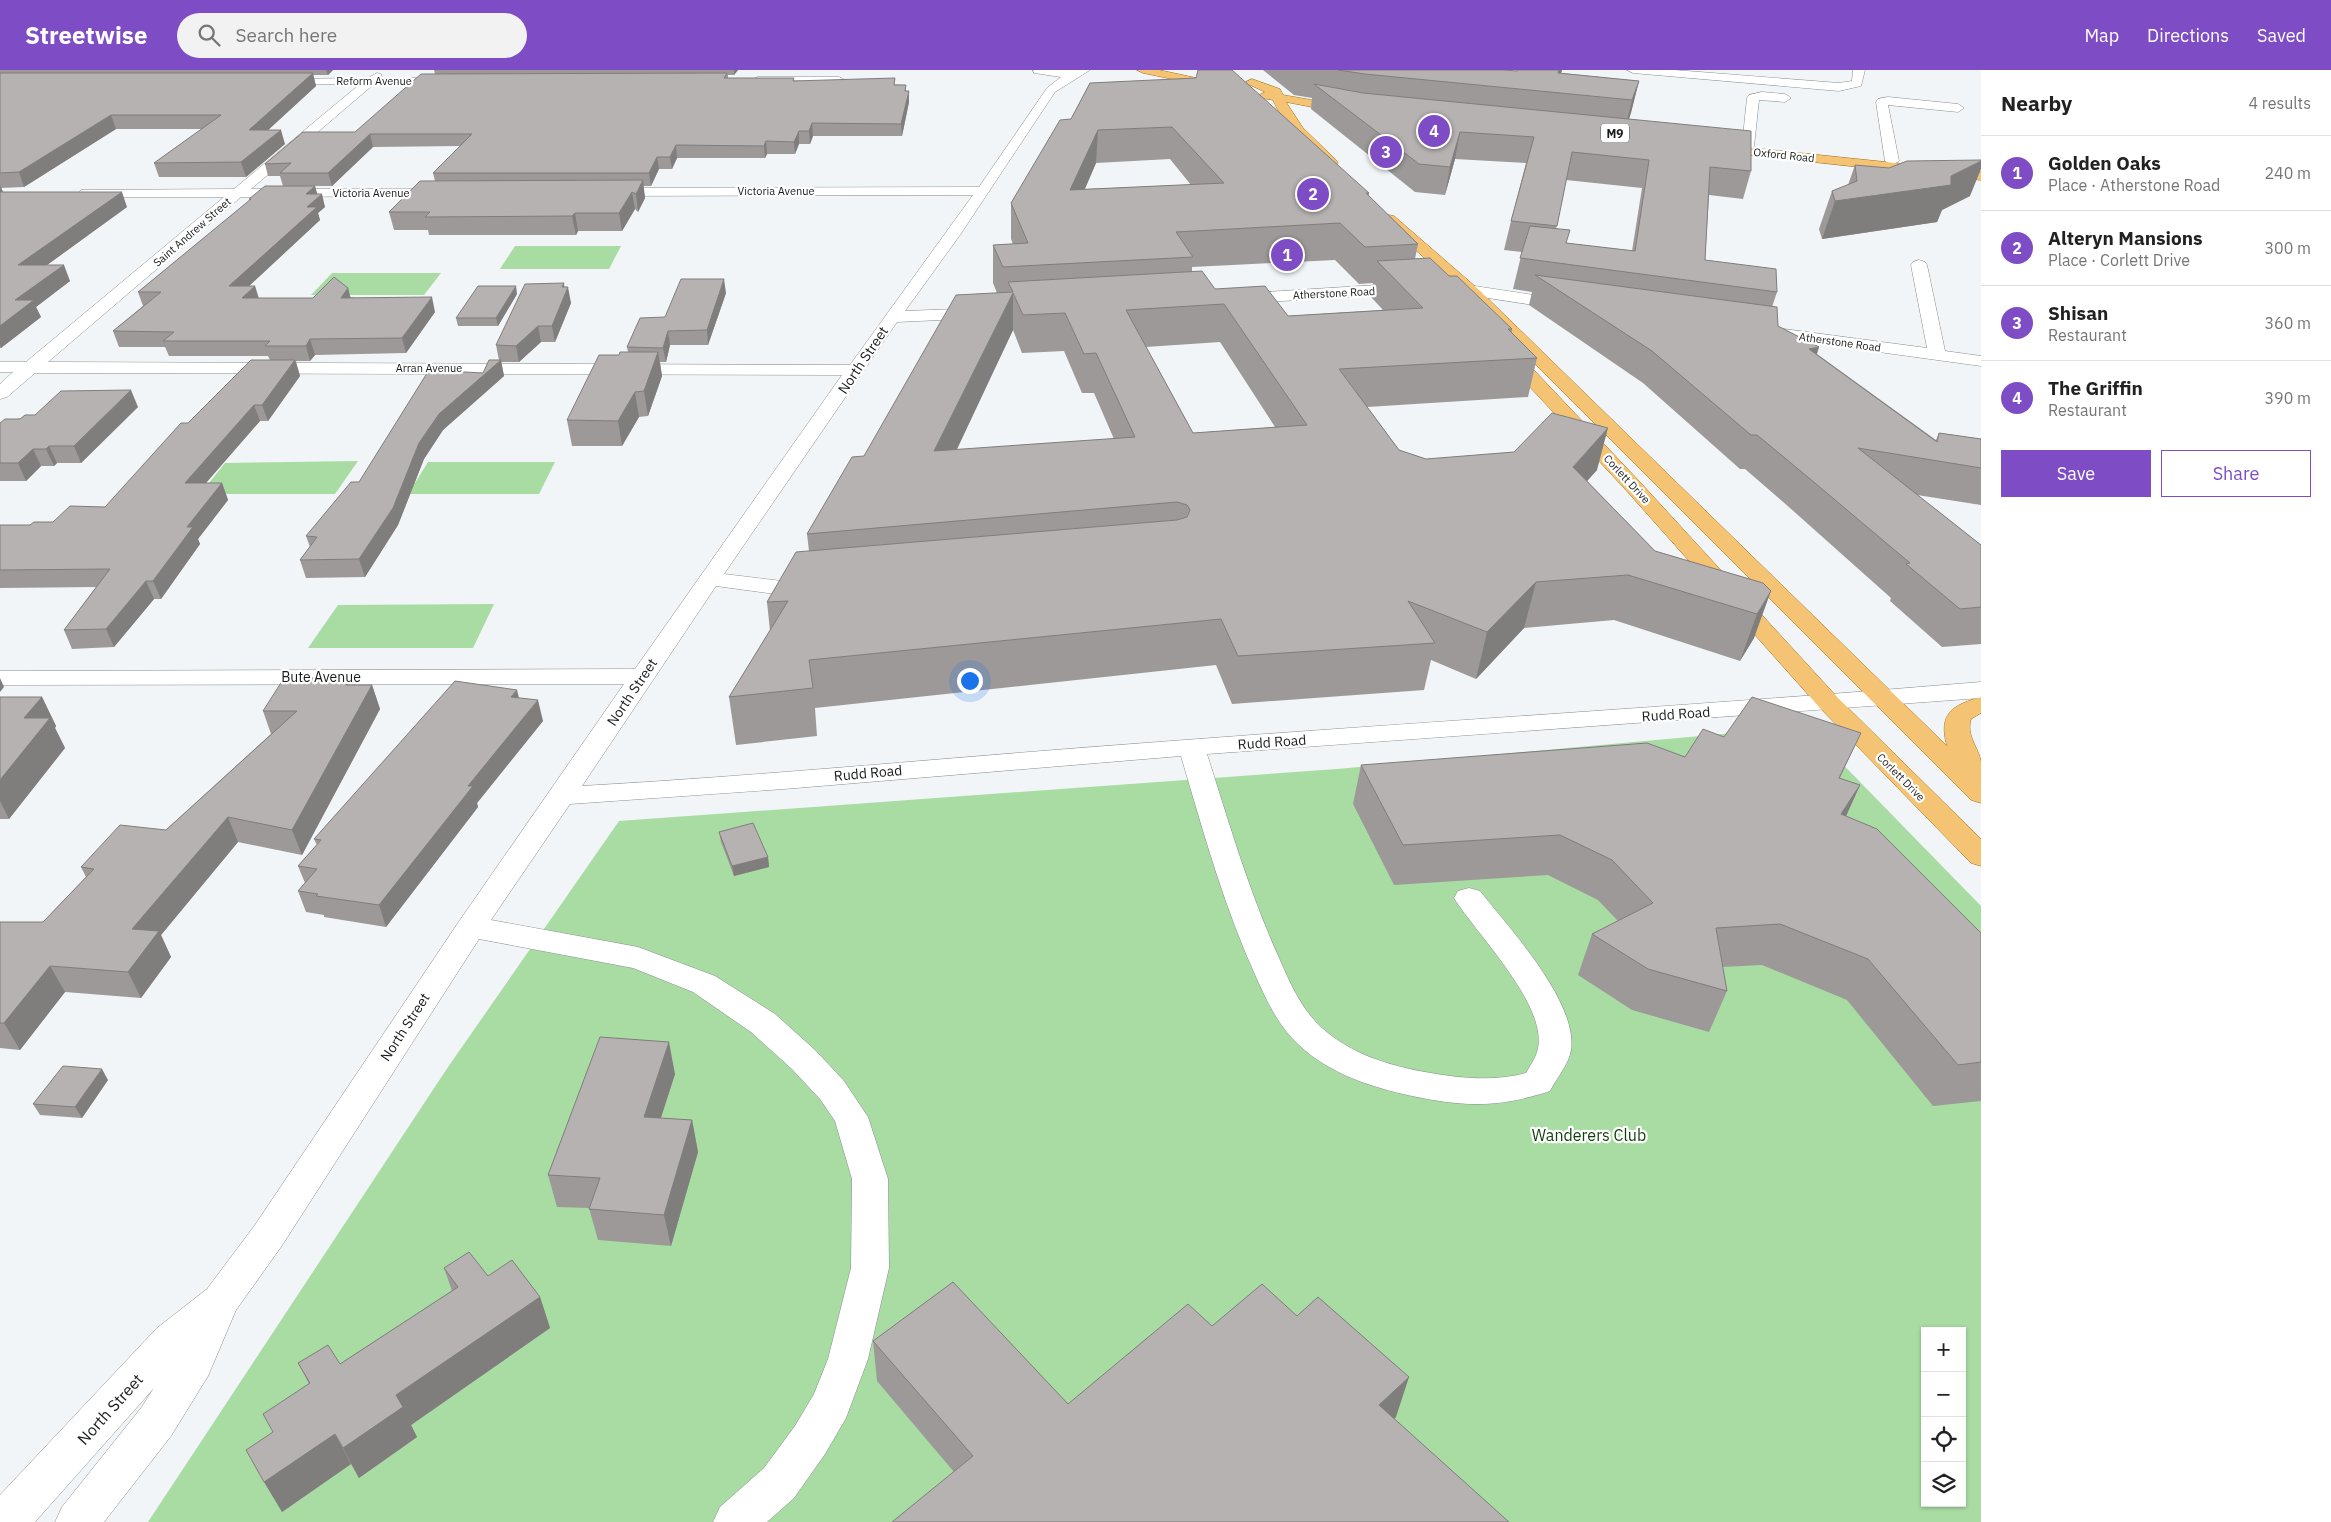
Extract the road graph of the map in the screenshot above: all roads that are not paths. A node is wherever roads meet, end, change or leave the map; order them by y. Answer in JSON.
{"nodes":[{"id":1,"x":384,"y":70,"type":"edge"},
{"id":2,"x":1038,"y":70,"type":"edge"},
{"id":3,"x":1143,"y":70,"type":"edge"},
{"id":4,"x":1194,"y":70,"type":"edge"},
{"id":5,"x":1633,"y":70,"type":"edge"},
{"id":6,"x":1859,"y":70,"type":"edge"},
{"id":7,"x":1081,"y":72,"type":"edge"},
{"id":8,"x":1223,"y":76,"type":"edge"},
{"id":9,"x":749,"y":80,"type":"edge"},
{"id":10,"x":839,"y":80,"type":"edge"},
{"id":11,"x":267,"y":81,"type":"edge"},
{"id":12,"x":371,"y":81,"type":"junction"},
{"id":13,"x":462,"y":81,"type":"edge"},
{"id":14,"x":1242,"y":85,"type":"junction"},
{"id":15,"x":1051,"y":90,"type":"junction"},
{"id":16,"x":1277,"y":98,"type":"junction"},
{"id":17,"x":1785,"y":98,"type":"dead end"},
{"id":18,"x":1333,"y":108,"type":"junction"},
{"id":19,"x":1955,"y":111,"type":"dead end"},
{"id":20,"x":1288,"y":117,"type":"junction"},
{"id":21,"x":1748,"y":146,"type":"junction"},
{"id":22,"x":1892,"y":161,"type":"junction"},
{"id":23,"x":1981,"y":170,"type":"edge"},
{"id":24,"x":1330,"y":176,"type":"edge"},
{"id":25,"x":1981,"y":176,"type":"edge"},
{"id":26,"x":982,"y":191,"type":"junction"},
{"id":27,"x":462,"y":192,"type":"edge"},
{"id":28,"x":590,"y":192,"type":"edge"},
{"id":29,"x":72,"y":193,"type":"edge"},
{"id":30,"x":238,"y":193,"type":"junction"},
{"id":31,"x":1919,"y":265,"type":"dead end"},
{"id":32,"x":1442,"y":286,"type":"junction"},
{"id":33,"x":1471,"y":291,"type":"junction"},
{"id":34,"x":1222,"y":300,"type":"edge"},
{"id":35,"x":1583,"y":307,"type":"edge"},
{"id":36,"x":996,"y":312,"type":"edge"},
{"id":37,"x":892,"y":317,"type":"junction"},
{"id":38,"x":1749,"y":330,"type":"edge"},
{"id":39,"x":1937,"y":355,"type":"junction"},
{"id":40,"x":1981,"y":361,"type":"edge"},
{"id":41,"x":0,"y":367,"type":"edge"},
{"id":42,"x":30,"y":367,"type":"junction"},
{"id":43,"x":857,"y":370,"type":"junction"},
{"id":44,"x":0,"y":393,"type":"edge"},
{"id":45,"x":711,"y":579,"type":"junction"},
{"id":46,"x":829,"y":585,"type":"edge"},
{"id":47,"x":642,"y":676,"type":"junction"},
{"id":48,"x":0,"y":678,"type":"edge"},
{"id":49,"x":1981,"y":690,"type":"edge"},
{"id":50,"x":1882,"y":699,"type":"junction"},
{"id":51,"x":1829,"y":703,"type":"junction"},
{"id":52,"x":1981,"y":705,"type":"edge"},
{"id":53,"x":1192,"y":747,"type":"junction"},
{"id":54,"x":1981,"y":783,"type":"edge"},
{"id":55,"x":1981,"y":794,"type":"edge"},
{"id":56,"x":562,"y":796,"type":"junction"},
{"id":57,"x":1981,"y":856,"type":"edge"},
{"id":58,"x":1469,"y":898,"type":"dead end"},
{"id":59,"x":471,"y":928,"type":"junction"},
{"id":60,"x":221,"y":1300,"type":"junction"},
{"id":61,"x":2,"y":1522,"type":"edge"},
{"id":62,"x":77,"y":1522,"type":"edge"},
{"id":63,"x":735,"y":1522,"type":"edge"}],
"edges":[{"from":1,"to":12,"type":"street","name":"Saint Andrew Street"},
{"from":2,"to":7,"type":"street"},
{"from":2,"to":15,"type":"street"},
{"from":3,"to":14,"type":"main road"},
{"from":4,"to":8,"type":"main road"},
{"from":5,"to":6,"type":"street"},
{"from":7,"to":15,"type":"street","name":"North Street"},
{"from":9,"to":10,"type":"street"},
{"from":11,"to":12,"type":"street","name":"Reform Avenue"},
{"from":12,"to":13,"type":"street","name":"Reform Avenue"},
{"from":12,"to":30,"type":"street","name":"Saint Andrew Street"},
{"from":14,"to":16,"type":"main road"},
{"from":14,"to":18,"type":"main road"},
{"from":15,"to":26,"type":"street","name":"North Street"},
{"from":16,"to":18,"type":"main road"},
{"from":16,"to":20,"type":"main road"},
{"from":17,"to":21,"type":"street"},
{"from":18,"to":20,"type":"main road"},
{"from":19,"to":22,"type":"street"},
{"from":20,"to":24,"type":"main road"},
{"from":21,"to":22,"type":"main road","name":"Oxford Road"},
{"from":21,"to":25,"type":"main road","name":"Oxford Road"},
{"from":22,"to":23,"type":"main road","name":"Oxford Road"},
{"from":26,"to":28,"type":"street","name":"Victoria Avenue"},
{"from":26,"to":37,"type":"street","name":"North Street"},
{"from":27,"to":30,"type":"street","name":"Victoria Avenue"},
{"from":29,"to":30,"type":"street","name":"Victoria Avenue"},
{"from":30,"to":42,"type":"street","name":"Saint Andrew Street"},
{"from":31,"to":39,"type":"street"},
{"from":32,"to":33,"type":"street","name":"Atherstone Road"},
{"from":32,"to":33,"type":"main road","name":"Corlett Drive"},
{"from":32,"to":34,"type":"street","name":"Atherstone Road"},
{"from":32,"to":51,"type":"main road","name":"Corlett Drive"},
{"from":33,"to":35,"type":"street","name":"Atherstone Road"},
{"from":33,"to":50,"type":"main road","name":"Corlett Drive"},
{"from":36,"to":37,"type":"street"},
{"from":37,"to":43,"type":"street","name":"North Street"},
{"from":38,"to":39,"type":"street","name":"Atherstone Road"},
{"from":39,"to":40,"type":"street","name":"Atherstone Road"},
{"from":41,"to":42,"type":"street","name":"Arran Avenue"},
{"from":42,"to":43,"type":"street","name":"Arran Avenue"},
{"from":42,"to":44,"type":"street","name":"Saint Andrew Street"},
{"from":43,"to":45,"type":"street","name":"North Street"},
{"from":45,"to":46,"type":"street"},
{"from":45,"to":47,"type":"street","name":"North Street"},
{"from":47,"to":48,"type":"street","name":"Bute Avenue"},
{"from":47,"to":56,"type":"street","name":"North Street"},
{"from":49,"to":50,"type":"street","name":"Rudd Road"},
{"from":50,"to":51,"type":"street","name":"Rudd Road"},
{"from":50,"to":55,"type":"main road","name":"Corlett Drive"},
{"from":51,"to":53,"type":"street","name":"Rudd Road"},
{"from":51,"to":57,"type":"main road","name":"Corlett Drive"},
{"from":52,"to":54,"type":"main road"},
{"from":53,"to":56,"type":"street","name":"Rudd Road"},
{"from":53,"to":58,"type":"street"},
{"from":56,"to":59,"type":"street","name":"North Street"},
{"from":59,"to":60,"type":"street","name":"North Street"},
{"from":59,"to":63,"type":"street"},
{"from":60,"to":61,"type":"street","name":"North Street"},
{"from":60,"to":62,"type":"street","name":"North Street"}]}
